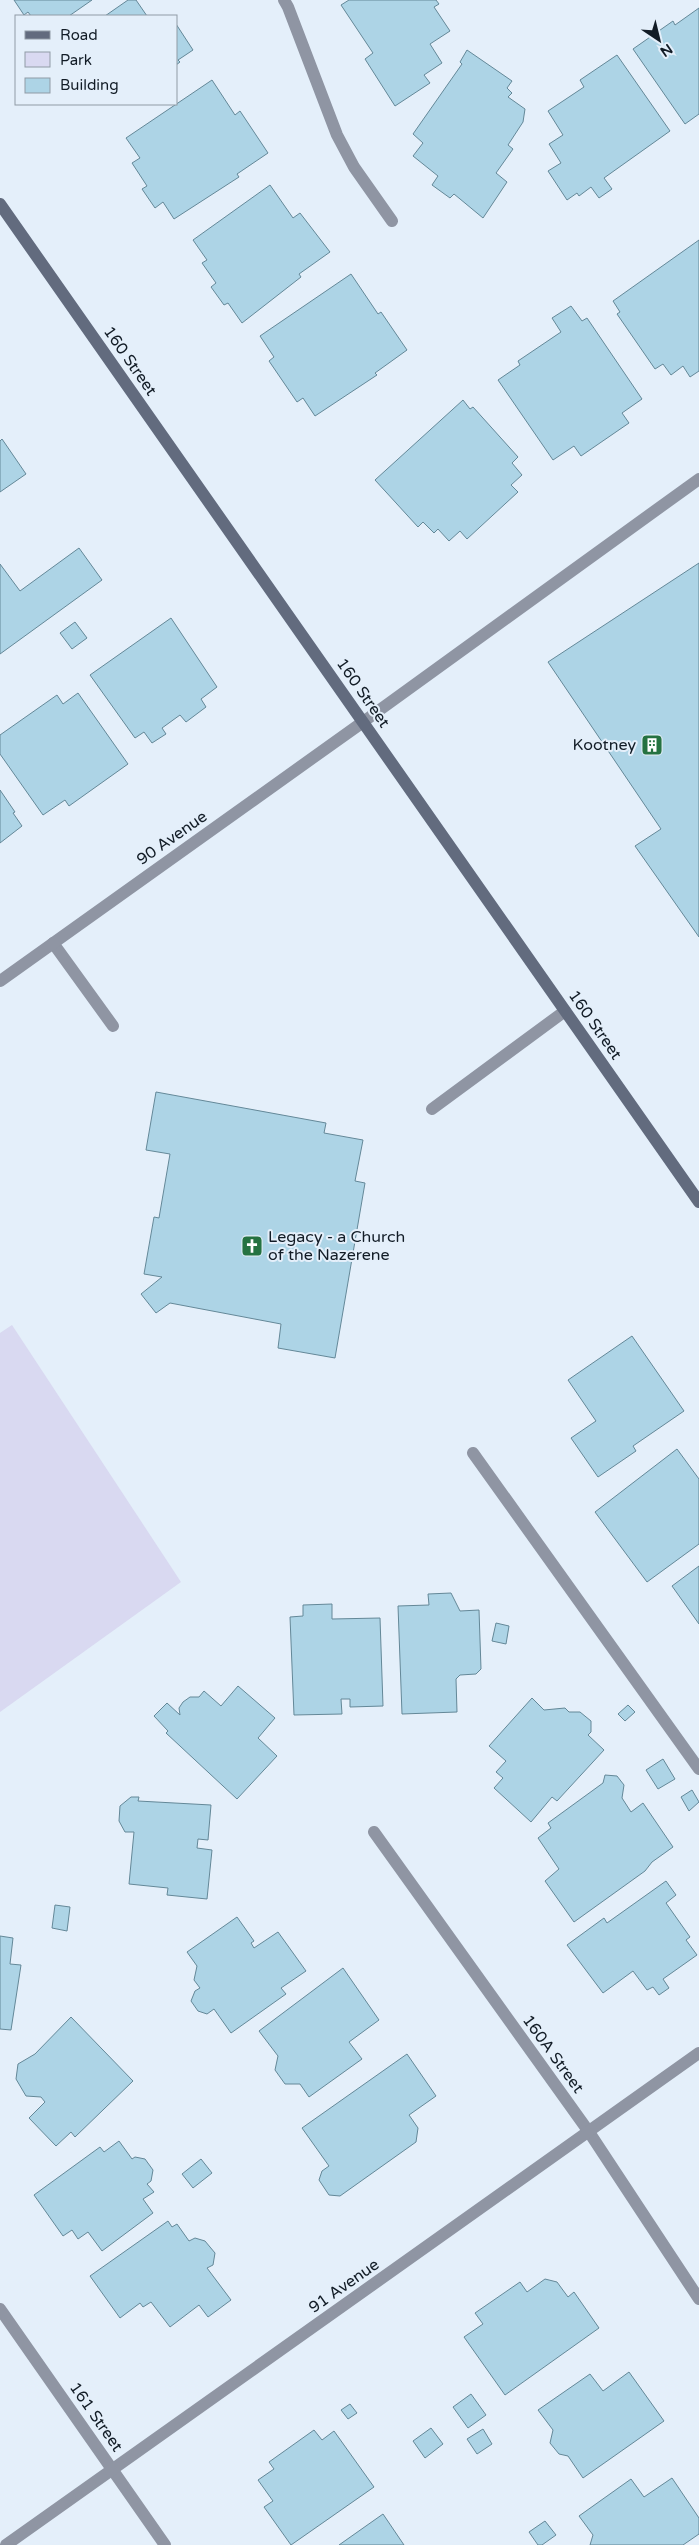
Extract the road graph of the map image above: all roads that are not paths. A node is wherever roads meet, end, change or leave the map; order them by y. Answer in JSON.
{"nodes":[{"id":1,"x":290,"y":2,"type":"edge"},
{"id":2,"x":0,"y":204,"type":"edge"},
{"id":3,"x":392,"y":221,"type":"dead end"},
{"id":4,"x":699,"y":479,"type":"edge"},
{"id":5,"x":363,"y":722,"type":"junction"},
{"id":6,"x":53,"y":943,"type":"junction"},
{"id":7,"x":0,"y":981,"type":"edge"},
{"id":8,"x":565,"y":1011,"type":"junction"},
{"id":9,"x":113,"y":1026,"type":"dead end"},
{"id":10,"x":432,"y":1109,"type":"dead end"},
{"id":11,"x":699,"y":1202,"type":"edge"},
{"id":12,"x":473,"y":1453,"type":"dead end"},
{"id":13,"x":699,"y":1769,"type":"edge"},
{"id":14,"x":374,"y":1832,"type":"dead end"},
{"id":15,"x":699,"y":2053,"type":"edge"},
{"id":16,"x":589,"y":2132,"type":"junction"},
{"id":17,"x":699,"y":2299,"type":"edge"},
{"id":18,"x":0,"y":2309,"type":"edge"},
{"id":19,"x":113,"y":2469,"type":"junction"},
{"id":20,"x":6,"y":2545,"type":"edge"},
{"id":21,"x":165,"y":2545,"type":"edge"}],
"edges":[{"from":1,"to":3,"type":"street"},
{"from":2,"to":5,"type":"main road","name":"160 Street"},
{"from":4,"to":5,"type":"street","name":"90 Avenue"},
{"from":5,"to":6,"type":"street","name":"90 Avenue"},
{"from":5,"to":8,"type":"main road","name":"160 Street"},
{"from":6,"to":7,"type":"street","name":"90 Avenue"},
{"from":6,"to":9,"type":"street"},
{"from":8,"to":10,"type":"street"},
{"from":8,"to":11,"type":"main road","name":"160 Street"},
{"from":12,"to":13,"type":"street"},
{"from":14,"to":16,"type":"street","name":"160A Street"},
{"from":15,"to":16,"type":"street","name":"91 Avenue"},
{"from":16,"to":17,"type":"street","name":"160A Street"},
{"from":16,"to":19,"type":"street","name":"91 Avenue"},
{"from":18,"to":19,"type":"street","name":"161 Street"},
{"from":19,"to":20,"type":"street","name":"91 Avenue"},
{"from":19,"to":21,"type":"street","name":"161 Street"}]}
